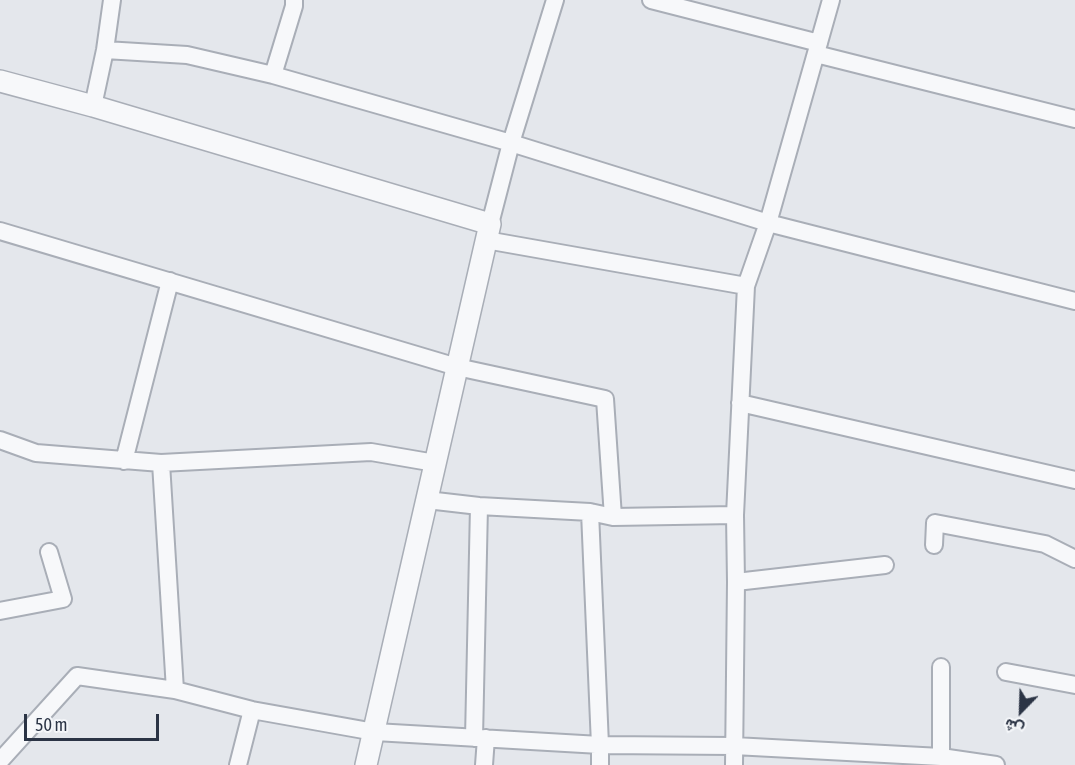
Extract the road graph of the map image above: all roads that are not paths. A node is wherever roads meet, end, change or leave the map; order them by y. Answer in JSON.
{"nodes":[{"id":1,"x":112,"y":0,"type":"edge"},
{"id":2,"x":294,"y":0,"type":"edge"},
{"id":3,"x":555,"y":0,"type":"edge"},
{"id":4,"x":831,"y":0,"type":"edge"},
{"id":5,"x":656,"y":1,"type":"edge"},
{"id":6,"x":818,"y":48,"type":"junction"},
{"id":7,"x":105,"y":50,"type":"junction"},
{"id":8,"x":273,"y":75,"type":"junction"},
{"id":9,"x":0,"y":81,"type":"edge"},
{"id":10,"x":93,"y":106,"type":"junction"},
{"id":11,"x":1075,"y":119,"type":"edge"},
{"id":12,"x":511,"y":143,"type":"junction"},
{"id":13,"x":768,"y":223,"type":"junction"},
{"id":14,"x":0,"y":231,"type":"edge"},
{"id":15,"x":488,"y":232,"type":"junction"},
{"id":16,"x":170,"y":281,"type":"junction"},
{"id":17,"x":746,"y":286,"type":"junction"},
{"id":18,"x":1075,"y":301,"type":"edge"},
{"id":19,"x":457,"y":367,"type":"junction"},
{"id":20,"x":740,"y":403,"type":"junction"},
{"id":21,"x":0,"y":440,"type":"edge"},
{"id":22,"x":124,"y":461,"type":"junction"},
{"id":23,"x":161,"y":463,"type":"junction"},
{"id":24,"x":435,"y":463,"type":"junction"},
{"id":25,"x":1075,"y":480,"type":"edge"},
{"id":26,"x":427,"y":500,"type":"junction"},
{"id":27,"x":479,"y":506,"type":"junction"},
{"id":28,"x":590,"y":512,"type":"junction"},
{"id":29,"x":735,"y":515,"type":"junction"},
{"id":30,"x":613,"y":517,"type":"junction"},
{"id":31,"x":934,"y":545,"type":"dead end"},
{"id":32,"x":49,"y":552,"type":"dead end"},
{"id":33,"x":1075,"y":559,"type":"edge"},
{"id":34,"x":885,"y":565,"type":"dead end"},
{"id":35,"x":736,"y":582,"type":"junction"},
{"id":36,"x":0,"y":611,"type":"edge"},
{"id":37,"x":941,"y":667,"type":"dead end"},
{"id":38,"x":1006,"y":672,"type":"dead end"},
{"id":39,"x":1075,"y":685,"type":"edge"},
{"id":40,"x":175,"y":690,"type":"junction"},
{"id":41,"x":252,"y":710,"type":"junction"},
{"id":42,"x":375,"y":732,"type":"junction"},
{"id":43,"x":480,"y":738,"type":"junction"},
{"id":44,"x":600,"y":745,"type":"junction"},
{"id":45,"x":734,"y":746,"type":"junction"},
{"id":46,"x":941,"y":757,"type":"junction"},
{"id":47,"x":0,"y":761,"type":"edge"},
{"id":48,"x":238,"y":765,"type":"edge"},
{"id":49,"x":366,"y":765,"type":"edge"},
{"id":50,"x":484,"y":765,"type":"edge"},
{"id":51,"x":600,"y":765,"type":"edge"},
{"id":52,"x":734,"y":765,"type":"edge"},
{"id":53,"x":996,"y":765,"type":"edge"}],
"edges":[{"from":1,"to":7,"type":"street"},
{"from":2,"to":8,"type":"street"},
{"from":3,"to":12,"type":"street"},
{"from":4,"to":6,"type":"street"},
{"from":5,"to":6,"type":"street"},
{"from":6,"to":11,"type":"street"},
{"from":6,"to":13,"type":"street"},
{"from":7,"to":8,"type":"street"},
{"from":7,"to":10,"type":"street"},
{"from":8,"to":12,"type":"street"},
{"from":9,"to":10,"type":"street"},
{"from":10,"to":15,"type":"street"},
{"from":12,"to":13,"type":"street"},
{"from":12,"to":15,"type":"street"},
{"from":13,"to":17,"type":"street"},
{"from":13,"to":18,"type":"street"},
{"from":14,"to":16,"type":"street"},
{"from":15,"to":17,"type":"street"},
{"from":15,"to":19,"type":"street"},
{"from":16,"to":19,"type":"street"},
{"from":16,"to":22,"type":"street"},
{"from":17,"to":20,"type":"street"},
{"from":19,"to":24,"type":"street"},
{"from":19,"to":30,"type":"street"},
{"from":20,"to":25,"type":"street"},
{"from":20,"to":29,"type":"street"},
{"from":21,"to":22,"type":"street"},
{"from":22,"to":23,"type":"street"},
{"from":23,"to":24,"type":"street"},
{"from":23,"to":40,"type":"street"},
{"from":24,"to":26,"type":"street"},
{"from":26,"to":27,"type":"street"},
{"from":26,"to":42,"type":"street"},
{"from":27,"to":28,"type":"street"},
{"from":27,"to":43,"type":"street"},
{"from":28,"to":30,"type":"street"},
{"from":28,"to":44,"type":"street"},
{"from":29,"to":30,"type":"street"},
{"from":29,"to":35,"type":"street"},
{"from":31,"to":33,"type":"street"},
{"from":32,"to":36,"type":"street"},
{"from":34,"to":35,"type":"street"},
{"from":35,"to":45,"type":"street"},
{"from":37,"to":46,"type":"street"},
{"from":38,"to":39,"type":"street"},
{"from":40,"to":41,"type":"street"},
{"from":40,"to":47,"type":"street"},
{"from":41,"to":42,"type":"street"},
{"from":41,"to":48,"type":"street"},
{"from":42,"to":43,"type":"street"},
{"from":42,"to":49,"type":"street"},
{"from":43,"to":44,"type":"street"},
{"from":43,"to":50,"type":"street"},
{"from":44,"to":45,"type":"street"},
{"from":44,"to":51,"type":"street"},
{"from":45,"to":46,"type":"street"},
{"from":45,"to":52,"type":"street"},
{"from":46,"to":53,"type":"street"}]}
